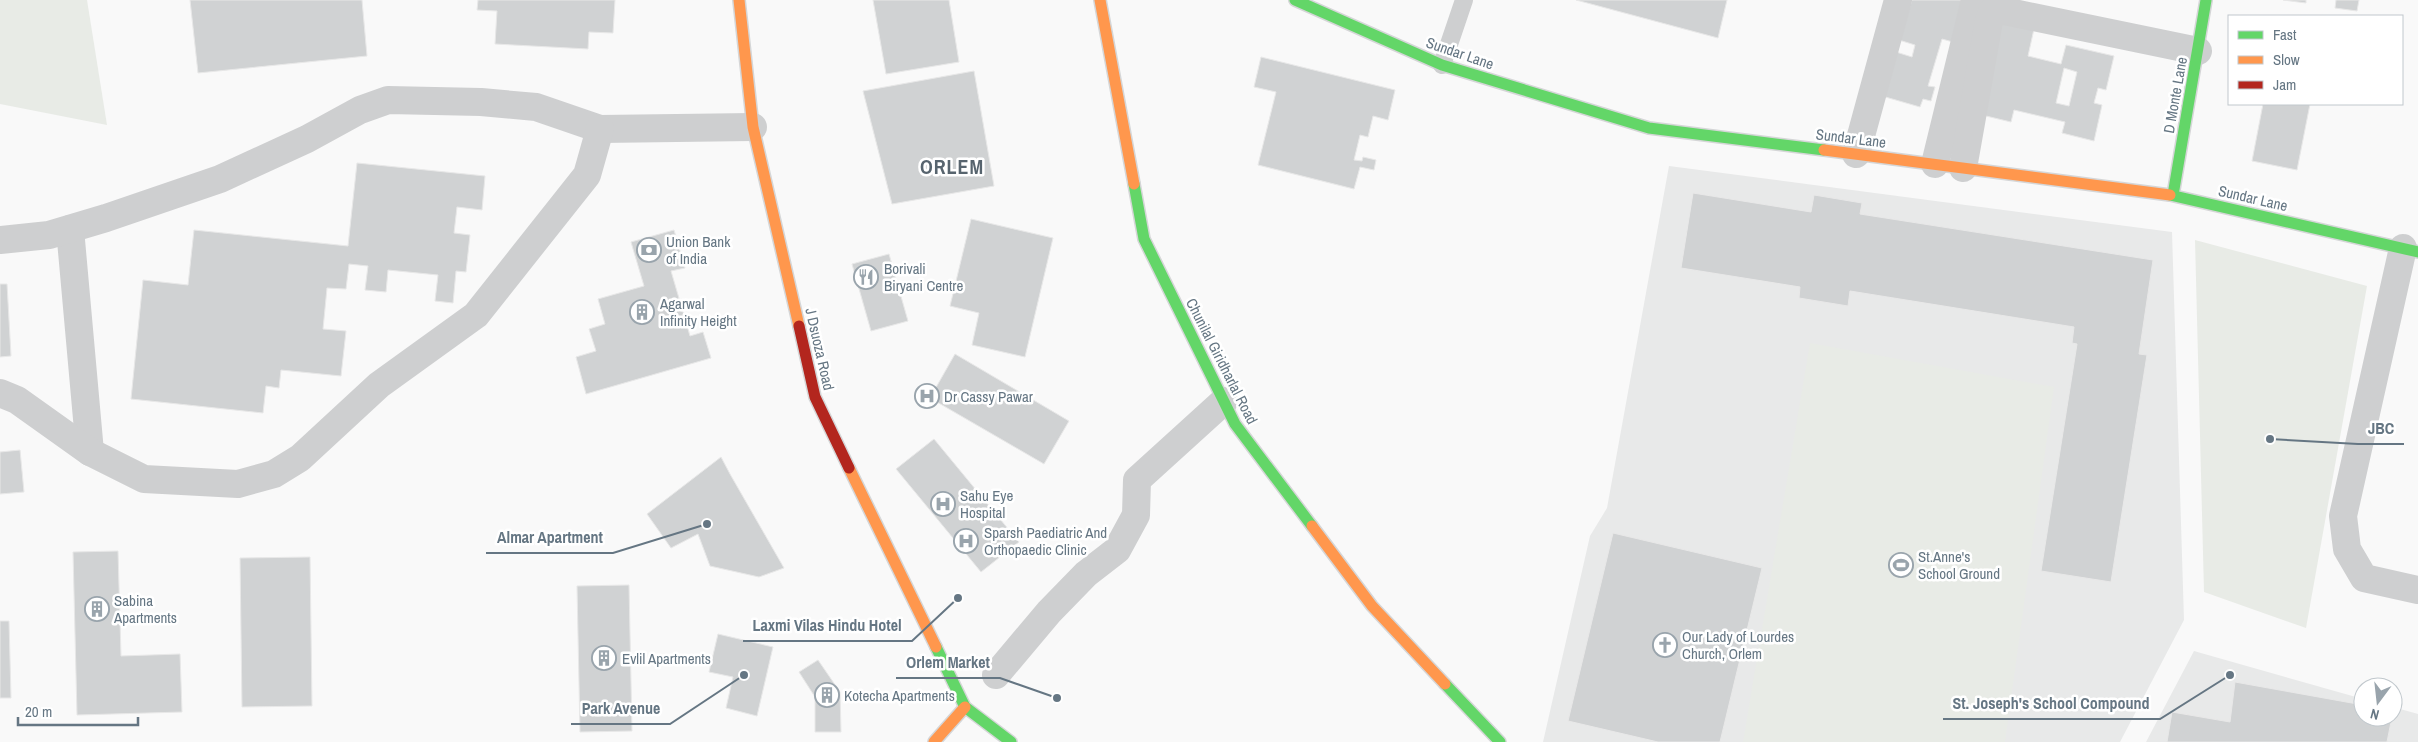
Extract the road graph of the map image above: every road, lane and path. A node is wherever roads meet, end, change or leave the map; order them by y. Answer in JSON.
{"nodes":[{"id":1,"x":739,"y":0,"type":"edge"},
{"id":2,"x":1100,"y":0,"type":"edge"},
{"id":3,"x":1295,"y":0,"type":"edge"},
{"id":4,"x":1464,"y":0,"type":"edge"},
{"id":5,"x":1898,"y":0,"type":"edge"},
{"id":6,"x":1975,"y":0,"type":"edge"},
{"id":7,"x":2206,"y":0,"type":"edge"},
{"id":8,"x":2198,"y":51,"type":"junction"},
{"id":9,"x":1442,"y":65,"type":"junction"},
{"id":10,"x":753,"y":127,"type":"junction"},
{"id":11,"x":600,"y":129,"type":"junction"},
{"id":12,"x":1856,"y":154,"type":"junction"},
{"id":13,"x":1935,"y":164,"type":"junction"},
{"id":14,"x":1963,"y":168,"type":"junction"},
{"id":15,"x":2173,"y":195,"type":"junction"},
{"id":16,"x":70,"y":228,"type":"junction"},
{"id":17,"x":0,"y":240,"type":"edge"},
{"id":18,"x":2411,"y":250,"type":"edge"},
{"id":19,"x":0,"y":393,"type":"edge"},
{"id":20,"x":1224,"y":401,"type":"junction"},
{"id":21,"x":90,"y":452,"type":"junction"},
{"id":22,"x":2418,"y":590,"type":"edge"},
{"id":23,"x":996,"y":675,"type":"dead end"},
{"id":24,"x":965,"y":707,"type":"junction"},
{"id":25,"x":934,"y":742,"type":"edge"},
{"id":26,"x":1012,"y":742,"type":"edge"},
{"id":27,"x":1500,"y":742,"type":"edge"}],
"edges":[{"from":1,"to":10,"type":"main road","name":"J Dsuoza Road"},
{"from":2,"to":20,"type":"main road","name":"Chunilal Giridharlal Road"},
{"from":3,"to":9,"type":"main road","name":"Sundar Lane"},
{"from":4,"to":9,"type":"lane"},
{"from":5,"to":12,"type":"street"},
{"from":6,"to":13,"type":"street"},
{"from":7,"to":8,"type":"main road","name":"D Monte Lane"},
{"from":8,"to":14,"type":"street"},
{"from":8,"to":15,"type":"main road","name":"D Monte Lane"},
{"from":9,"to":12,"type":"main road","name":"Sundar Lane"},
{"from":10,"to":11,"type":"street"},
{"from":10,"to":24,"type":"main road","name":"J Dsuoza Road"},
{"from":11,"to":16,"type":"street"},
{"from":11,"to":21,"type":"street"},
{"from":12,"to":13,"type":"main road","name":"Sundar Lane"},
{"from":13,"to":14,"type":"main road","name":"Sundar Lane"},
{"from":14,"to":15,"type":"main road","name":"Sundar Lane"},
{"from":15,"to":18,"type":"main road","name":"Sundar Lane"},
{"from":16,"to":17,"type":"street"},
{"from":16,"to":21,"type":"street"},
{"from":18,"to":22,"type":"street"},
{"from":19,"to":21,"type":"street"},
{"from":20,"to":23,"type":"street"},
{"from":20,"to":27,"type":"main road","name":"Chunilal Giridharlal Road"},
{"from":24,"to":25,"type":"main road"},
{"from":24,"to":26,"type":"main road","name":"J Dsuoza Road"}]}
